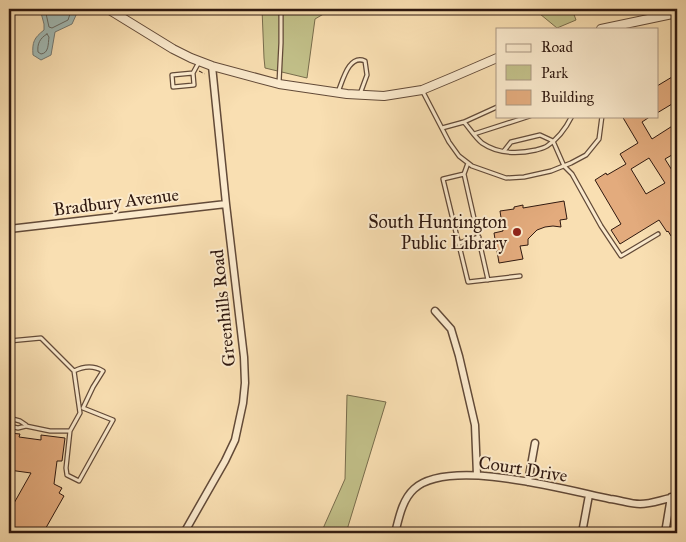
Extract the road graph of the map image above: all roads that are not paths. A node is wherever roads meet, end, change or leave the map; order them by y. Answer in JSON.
{"nodes":[{"id":1,"x":108,"y":9,"type":"edge"},
{"id":2,"x":281,"y":9,"type":"edge"},
{"id":3,"x":672,"y":12,"type":"edge"},
{"id":4,"x":605,"y":28,"type":"edge"},
{"id":5,"x":496,"y":58,"type":"edge"},
{"id":6,"x":199,"y":61,"type":"junction"},
{"id":7,"x":212,"y":66,"type":"junction"},
{"id":8,"x":193,"y":73,"type":"junction"},
{"id":9,"x":279,"y":84,"type":"junction"},
{"id":10,"x":422,"y":90,"type":"junction"},
{"id":11,"x":338,"y":92,"type":"junction"},
{"id":12,"x":360,"y":95,"type":"junction"},
{"id":13,"x":496,"y":107,"type":"edge"},
{"id":14,"x":524,"y":118,"type":"edge"},
{"id":15,"x":571,"y":118,"type":"edge"},
{"id":16,"x":602,"y":118,"type":"edge"},
{"id":17,"x":464,"y":122,"type":"junction"},
{"id":18,"x":442,"y":128,"type":"junction"},
{"id":19,"x":474,"y":134,"type":"junction"},
{"id":20,"x":553,"y":141,"type":"junction"},
{"id":21,"x":504,"y":151,"type":"junction"},
{"id":22,"x":468,"y":163,"type":"junction"},
{"id":23,"x":564,"y":166,"type":"junction"},
{"id":24,"x":464,"y":174,"type":"junction"},
{"id":25,"x":226,"y":204,"type":"junction"},
{"id":26,"x":9,"y":229,"type":"edge"},
{"id":27,"x":658,"y":234,"type":"dead end"},
{"id":28,"x":479,"y":237,"type":"junction"},
{"id":29,"x":459,"y":243,"type":"junction"},
{"id":30,"x":520,"y":276,"type":"dead end"},
{"id":31,"x":488,"y":280,"type":"junction"},
{"id":32,"x":435,"y":311,"type":"dead end"},
{"id":33,"x":9,"y":341,"type":"edge"},
{"id":34,"x":74,"y":370,"type":"junction"},
{"id":35,"x":9,"y":418,"type":"edge"},
{"id":36,"x":9,"y":426,"type":"edge"},
{"id":37,"x":26,"y":426,"type":"junction"},
{"id":38,"x":70,"y":431,"type":"junction"},
{"id":39,"x":535,"y":443,"type":"dead end"},
{"id":40,"x":477,"y":475,"type":"junction"},
{"id":41,"x":528,"y":482,"type":"junction"},
{"id":42,"x":589,"y":495,"type":"junction"},
{"id":43,"x":674,"y":497,"type":"edge"},
{"id":44,"x":184,"y":533,"type":"edge"},
{"id":45,"x":395,"y":533,"type":"edge"},
{"id":46,"x":582,"y":533,"type":"edge"},
{"id":47,"x":665,"y":533,"type":"edge"}],
"edges":[{"from":1,"to":6,"type":"street"},
{"from":2,"to":9,"type":"lane"},
{"from":3,"to":4,"type":"street"},
{"from":5,"to":10,"type":"street"},
{"from":6,"to":7,"type":"street"},
{"from":6,"to":8,"type":"lane"},
{"from":7,"to":9,"type":"street"},
{"from":7,"to":25,"type":"street","name":"Greenhills Road"},
{"from":8,"to":8,"type":"lane"},
{"from":9,"to":11,"type":"street"},
{"from":10,"to":12,"type":"street"},
{"from":10,"to":18,"type":"lane"},
{"from":11,"to":12,"type":"street"},
{"from":11,"to":12,"type":"lane"},
{"from":13,"to":17,"type":"lane"},
{"from":14,"to":19,"type":"lane"},
{"from":15,"to":20,"type":"lane"},
{"from":16,"to":23,"type":"lane"},
{"from":17,"to":18,"type":"lane"},
{"from":17,"to":19,"type":"lane"},
{"from":18,"to":22,"type":"lane"},
{"from":19,"to":21,"type":"lane"},
{"from":20,"to":21,"type":"lane"},
{"from":20,"to":21,"type":"lane"},
{"from":20,"to":23,"type":"lane"},
{"from":22,"to":23,"type":"lane"},
{"from":22,"to":24,"type":"lane"},
{"from":23,"to":27,"type":"lane"},
{"from":24,"to":28,"type":"lane"},
{"from":24,"to":29,"type":"lane"},
{"from":25,"to":26,"type":"street","name":"Bradbury Avenue"},
{"from":25,"to":44,"type":"street","name":"Greenhills Road"},
{"from":28,"to":29,"type":"lane"},
{"from":28,"to":31,"type":"lane"},
{"from":29,"to":31,"type":"lane"},
{"from":30,"to":31,"type":"lane"},
{"from":32,"to":40,"type":"street"},
{"from":33,"to":34,"type":"lane"},
{"from":34,"to":38,"type":"lane"},
{"from":34,"to":38,"type":"lane"},
{"from":35,"to":37,"type":"lane"},
{"from":36,"to":37,"type":"lane"},
{"from":37,"to":38,"type":"lane"},
{"from":39,"to":41,"type":"street"},
{"from":40,"to":41,"type":"street","name":"Court Drive"},
{"from":40,"to":45,"type":"street","name":"Court Drive"},
{"from":41,"to":42,"type":"street","name":"Court Drive"},
{"from":42,"to":43,"type":"street","name":"Court Drive"},
{"from":42,"to":46,"type":"street"},
{"from":43,"to":47,"type":"street"}]}
